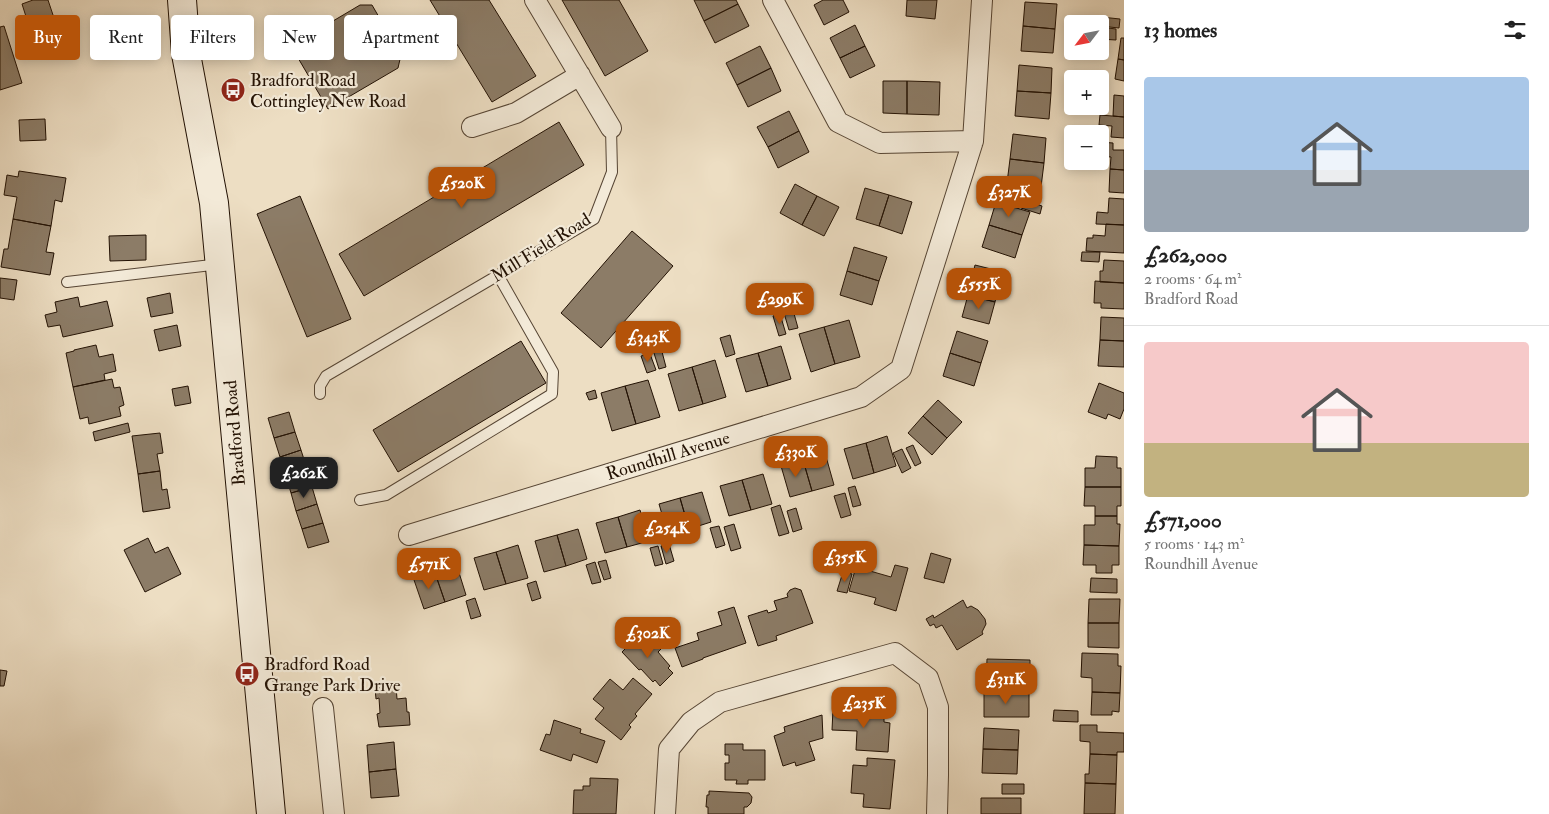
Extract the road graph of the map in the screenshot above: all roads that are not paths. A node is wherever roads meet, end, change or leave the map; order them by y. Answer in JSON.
{"nodes":[{"id":1,"x":166,"y":0,"type":"edge"},
{"id":2,"x":182,"y":0,"type":"edge"},
{"id":3,"x":535,"y":0,"type":"edge"},
{"id":4,"x":774,"y":0,"type":"edge"},
{"id":5,"x":982,"y":0,"type":"edge"},
{"id":6,"x":172,"y":15,"type":"edge"},
{"id":7,"x":183,"y":15,"type":"edge"},
{"id":8,"x":187,"y":60,"type":"edge"},
{"id":9,"x":580,"y":75,"type":"junction"},
{"id":10,"x":472,"y":127,"type":"dead end"},
{"id":11,"x":611,"y":128,"type":"joint"},
{"id":12,"x":973,"y":141,"type":"junction"},
{"id":13,"x":220,"y":264,"type":"junction"},
{"id":14,"x":498,"y":275,"type":"junction"},
{"id":15,"x":67,"y":282,"type":"dead end"},
{"id":16,"x":320,"y":394,"type":"dead end"},
{"id":17,"x":360,"y":500,"type":"dead end"},
{"id":18,"x":410,"y":536,"type":"dead end"},
{"id":19,"x":323,"y":708,"type":"dead end"},
{"id":20,"x":270,"y":814,"type":"edge"},
{"id":21,"x":334,"y":814,"type":"edge"},
{"id":22,"x":666,"y":814,"type":"edge"},
{"id":23,"x":937,"y":814,"type":"edge"}],
"edges":[{"from":1,"to":6,"type":"main road","name":"Bradford Road"},
{"from":2,"to":7,"type":"main road","name":"Bradford Road"},
{"from":3,"to":9,"type":"street","name":"Mill Field Road"},
{"from":4,"to":12,"type":"street"},
{"from":5,"to":12,"type":"street","name":"Roundhill Avenue"},
{"from":8,"to":13,"type":"main road","name":"Bradford Road"},
{"from":9,"to":10,"type":"street"},
{"from":9,"to":11,"type":"street","name":"Mill Field Road"},
{"from":11,"to":14,"type":"lane","name":"Mill Field Road"},
{"from":12,"to":18,"type":"street","name":"Roundhill Avenue"},
{"from":13,"to":15,"type":"lane"},
{"from":13,"to":20,"type":"main road","name":"Bradford Road"},
{"from":14,"to":16,"type":"lane","name":"Mill Field Road"},
{"from":14,"to":17,"type":"lane"},
{"from":19,"to":21,"type":"street"},
{"from":22,"to":23,"type":"street"}]}
